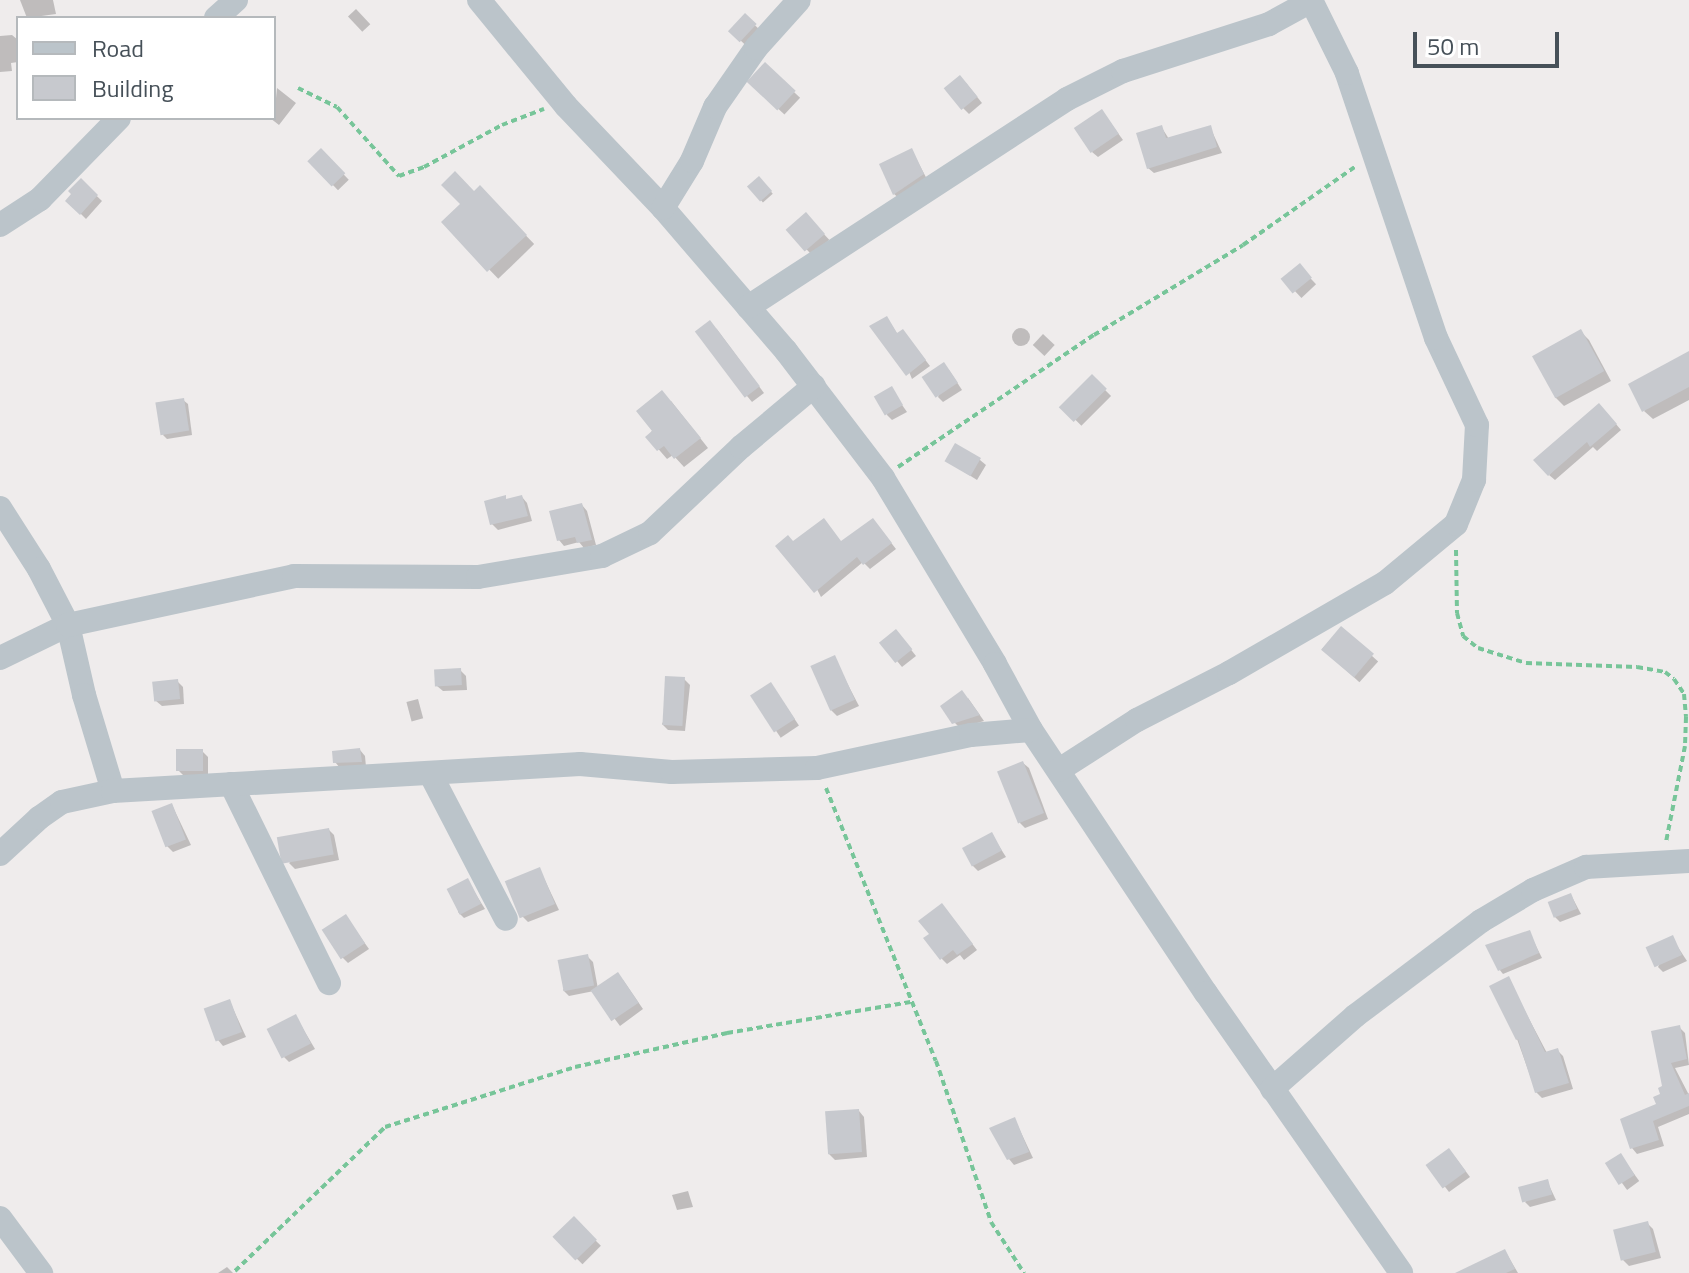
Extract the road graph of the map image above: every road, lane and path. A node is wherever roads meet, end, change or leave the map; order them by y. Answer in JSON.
{"nodes":[{"id":1,"x":479,"y":0,"type":"edge"},
{"id":2,"x":799,"y":0,"type":"edge"},
{"id":3,"x":1311,"y":1,"type":"edge"},
{"id":4,"x":298,"y":88,"type":"dead end"},
{"id":5,"x":566,"y":106,"type":"junction"},
{"id":6,"x":117,"y":120,"type":"edge"},
{"id":7,"x":1375,"y":154,"type":"junction"},
{"id":8,"x":663,"y":208,"type":"junction"},
{"id":9,"x":0,"y":225,"type":"edge"},
{"id":10,"x":748,"y":307,"type":"junction"},
{"id":11,"x":814,"y":386,"type":"junction"},
{"id":12,"x":883,"y":478,"type":"junction"},
{"id":13,"x":0,"y":508,"type":"edge"},
{"id":14,"x":1456,"y":524,"type":"junction"},
{"id":15,"x":68,"y":625,"type":"junction"},
{"id":16,"x":0,"y":658,"type":"edge"},
{"id":17,"x":1031,"y":730,"type":"junction"},
{"id":18,"x":817,"y":768,"type":"junction"},
{"id":19,"x":1059,"y":770,"type":"junction"},
{"id":20,"x":431,"y":775,"type":"junction"},
{"id":21,"x":231,"y":784,"type":"junction"},
{"id":22,"x":113,"y":791,"type":"junction"},
{"id":23,"x":0,"y":854,"type":"edge"},
{"id":24,"x":1689,"y":861,"type":"edge"},
{"id":25,"x":1664,"y":862,"type":"junction"},
{"id":26,"x":506,"y":919,"type":"dead end"},
{"id":27,"x":329,"y":983,"type":"dead end"},
{"id":28,"x":910,"y":1002,"type":"junction"},
{"id":29,"x":1272,"y":1089,"type":"junction"},
{"id":30,"x":0,"y":1218,"type":"edge"},
{"id":31,"x":235,"y":1271,"type":"dead end"},
{"id":32,"x":41,"y":1273,"type":"edge"},
{"id":33,"x":1024,"y":1273,"type":"edge"},
{"id":34,"x":1401,"y":1273,"type":"edge"}],
"edges":[{"from":1,"to":5,"type":"street"},
{"from":2,"to":8,"type":"street"},
{"from":3,"to":7,"type":"street"},
{"from":3,"to":10,"type":"street"},
{"from":4,"to":5,"type":"path"},
{"from":5,"to":8,"type":"street"},
{"from":6,"to":9,"type":"street"},
{"from":7,"to":12,"type":"path"},
{"from":7,"to":14,"type":"street"},
{"from":8,"to":10,"type":"street"},
{"from":10,"to":11,"type":"street"},
{"from":11,"to":12,"type":"street"},
{"from":11,"to":15,"type":"street"},
{"from":12,"to":17,"type":"street"},
{"from":13,"to":15,"type":"street"},
{"from":14,"to":19,"type":"street"},
{"from":14,"to":25,"type":"path"},
{"from":15,"to":16,"type":"street"},
{"from":15,"to":22,"type":"street"},
{"from":17,"to":18,"type":"street"},
{"from":17,"to":19,"type":"street"},
{"from":18,"to":20,"type":"street"},
{"from":18,"to":28,"type":"path"},
{"from":19,"to":29,"type":"street"},
{"from":20,"to":21,"type":"street"},
{"from":20,"to":26,"type":"street"},
{"from":21,"to":22,"type":"street"},
{"from":21,"to":27,"type":"street"},
{"from":22,"to":23,"type":"street"},
{"from":24,"to":25,"type":"street"},
{"from":25,"to":29,"type":"street"},
{"from":28,"to":31,"type":"path"},
{"from":28,"to":33,"type":"path"},
{"from":29,"to":34,"type":"street"},
{"from":30,"to":32,"type":"street"}]}
